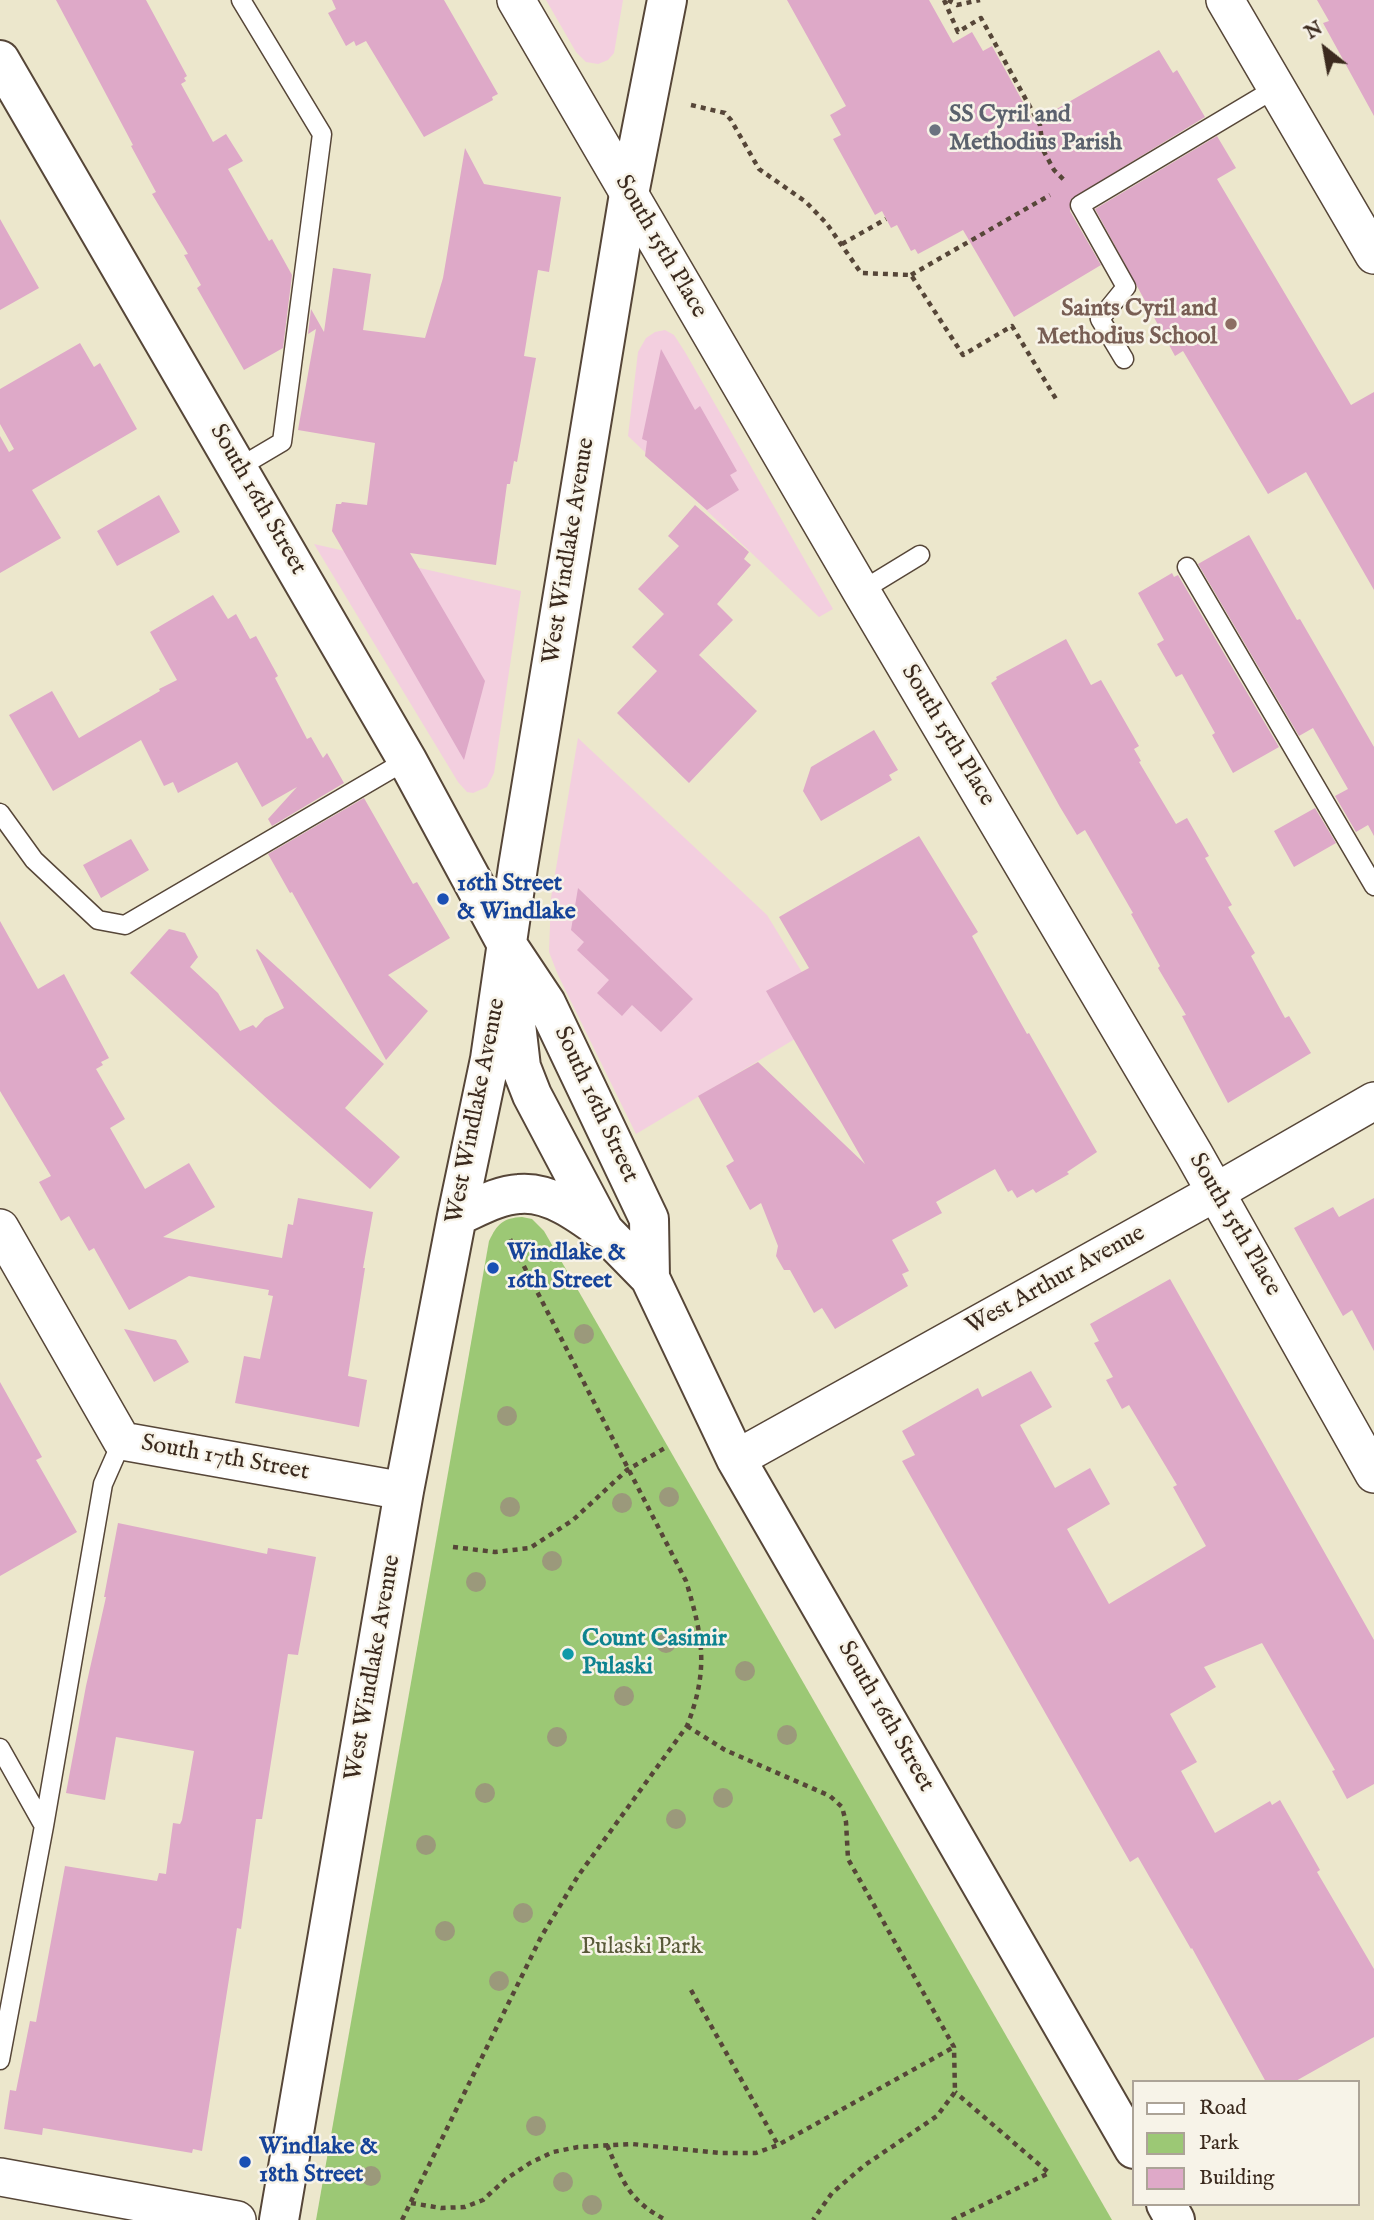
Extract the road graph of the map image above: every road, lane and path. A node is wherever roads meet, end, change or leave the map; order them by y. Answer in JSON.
{"nodes":[{"id":1,"x":241,"y":0,"type":"edge"},
{"id":2,"x":516,"y":0,"type":"edge"},
{"id":3,"x":667,"y":0,"type":"edge"},
{"id":4,"x":946,"y":0,"type":"edge"},
{"id":5,"x":980,"y":0,"type":"edge"},
{"id":6,"x":1225,"y":0,"type":"edge"},
{"id":7,"x":0,"y":60,"type":"edge"},
{"id":8,"x":1276,"y":88,"type":"junction"},
{"id":9,"x":691,"y":105,"type":"dead end"},
{"id":10,"x":1068,"y":185,"type":"junction"},
{"id":11,"x":629,"y":194,"type":"junction"},
{"id":12,"x":1080,"y":205,"type":"junction"},
{"id":13,"x":886,"y":219,"type":"dead end"},
{"id":14,"x":842,"y":244,"type":"junction"},
{"id":15,"x":1374,"y":255,"type":"edge"},
{"id":16,"x":911,"y":275,"type":"junction"},
{"id":17,"x":1124,"y":359,"type":"dead end"},
{"id":18,"x":1056,"y":399,"type":"dead end"},
{"id":19,"x":238,"y":468,"type":"junction"},
{"id":20,"x":920,"y":555,"type":"dead end"},
{"id":21,"x":1187,"y":567,"type":"dead end"},
{"id":22,"x":861,"y":591,"type":"junction"},
{"id":23,"x":407,"y":760,"type":"junction"},
{"id":24,"x":0,"y":813,"type":"edge"},
{"id":25,"x":1374,"y":886,"type":"edge"},
{"id":26,"x":506,"y":943,"type":"junction"},
{"id":27,"x":1374,"y":1101,"type":"edge"},
{"id":28,"x":1216,"y":1192,"type":"junction"},
{"id":29,"x":457,"y":1216,"type":"junction"},
{"id":30,"x":0,"y":1228,"type":"edge"},
{"id":31,"x":604,"y":1231,"type":"junction"},
{"id":32,"x":510,"y":1238,"type":"dead end"},
{"id":33,"x":650,"y":1278,"type":"junction"},
{"id":34,"x":122,"y":1441,"type":"junction"},
{"id":35,"x":665,"y":1448,"type":"dead end"},
{"id":36,"x":736,"y":1460,"type":"junction"},
{"id":37,"x":627,"y":1470,"type":"junction"},
{"id":38,"x":1374,"y":1474,"type":"edge"},
{"id":39,"x":404,"y":1491,"type":"junction"},
{"id":40,"x":453,"y":1547,"type":"dead end"},
{"id":41,"x":687,"y":1726,"type":"junction"},
{"id":42,"x":0,"y":1748,"type":"edge"},
{"id":43,"x":44,"y":1826,"type":"junction"},
{"id":44,"x":691,"y":1990,"type":"dead end"},
{"id":45,"x":954,"y":2047,"type":"junction"},
{"id":46,"x":0,"y":2060,"type":"edge"},
{"id":47,"x":956,"y":2092,"type":"junction"},
{"id":48,"x":607,"y":2145,"type":"junction"},
{"id":49,"x":778,"y":2145,"type":"junction"},
{"id":50,"x":1132,"y":2146,"type":"edge"},
{"id":51,"x":0,"y":2177,"type":"edge"},
{"id":52,"x":411,"y":2203,"type":"junction"},
{"id":53,"x":237,"y":2220,"type":"edge"},
{"id":54,"x":279,"y":2220,"type":"edge"},
{"id":55,"x":402,"y":2220,"type":"edge"},
{"id":56,"x":666,"y":2220,"type":"edge"},
{"id":57,"x":813,"y":2220,"type":"edge"},
{"id":58,"x":953,"y":2220,"type":"edge"}],
"edges":[{"from":1,"to":19,"type":"lane"},
{"from":2,"to":11,"type":"street","name":"South 15th Place"},
{"from":3,"to":11,"type":"street","name":"West Windlake Avenue"},
{"from":4,"to":5,"type":"path"},
{"from":4,"to":10,"type":"path"},
{"from":6,"to":8,"type":"street"},
{"from":7,"to":19,"type":"street","name":"South 16th Street"},
{"from":8,"to":12,"type":"lane"},
{"from":8,"to":15,"type":"street"},
{"from":9,"to":14,"type":"path"},
{"from":10,"to":12,"type":"path"},
{"from":10,"to":16,"type":"path"},
{"from":11,"to":22,"type":"street","name":"South 15th Place"},
{"from":11,"to":26,"type":"street","name":"West Windlake Avenue"},
{"from":12,"to":17,"type":"lane"},
{"from":13,"to":14,"type":"path"},
{"from":14,"to":16,"type":"path"},
{"from":16,"to":18,"type":"path"},
{"from":19,"to":23,"type":"street","name":"South 16th Street"},
{"from":20,"to":22,"type":"lane"},
{"from":21,"to":25,"type":"lane"},
{"from":22,"to":28,"type":"street","name":"South 15th Place"},
{"from":23,"to":24,"type":"lane"},
{"from":23,"to":26,"type":"street","name":"South 16th Street"},
{"from":26,"to":29,"type":"street","name":"West Windlake Avenue"},
{"from":26,"to":31,"type":"street","name":"South 16th Street"},
{"from":26,"to":33,"type":"street","name":"South 16th Street"},
{"from":27,"to":28,"type":"street","name":"West Arthur Avenue"},
{"from":28,"to":36,"type":"street","name":"West Arthur Avenue"},
{"from":28,"to":38,"type":"street","name":"South 15th Place"},
{"from":29,"to":31,"type":"street"},
{"from":29,"to":39,"type":"street","name":"West Windlake Avenue"},
{"from":30,"to":34,"type":"street","name":"South 17th Street"},
{"from":31,"to":33,"type":"street","name":"South 16th Street"},
{"from":32,"to":37,"type":"path"},
{"from":33,"to":36,"type":"street","name":"South 16th Street"},
{"from":34,"to":39,"type":"street","name":"South 17th Street"},
{"from":34,"to":43,"type":"lane"},
{"from":35,"to":37,"type":"path"},
{"from":36,"to":50,"type":"street","name":"South 16th Street"},
{"from":37,"to":40,"type":"path"},
{"from":37,"to":41,"type":"path"},
{"from":39,"to":54,"type":"street","name":"West Windlake Avenue"},
{"from":41,"to":45,"type":"path"},
{"from":41,"to":52,"type":"path"},
{"from":42,"to":43,"type":"lane"},
{"from":43,"to":46,"type":"lane"},
{"from":44,"to":49,"type":"path"},
{"from":45,"to":47,"type":"path"},
{"from":45,"to":49,"type":"path"},
{"from":47,"to":57,"type":"path"},
{"from":47,"to":58,"type":"path"},
{"from":48,"to":49,"type":"path"},
{"from":48,"to":52,"type":"path"},
{"from":48,"to":56,"type":"path"},
{"from":51,"to":53,"type":"street"},
{"from":52,"to":55,"type":"path"}]}
